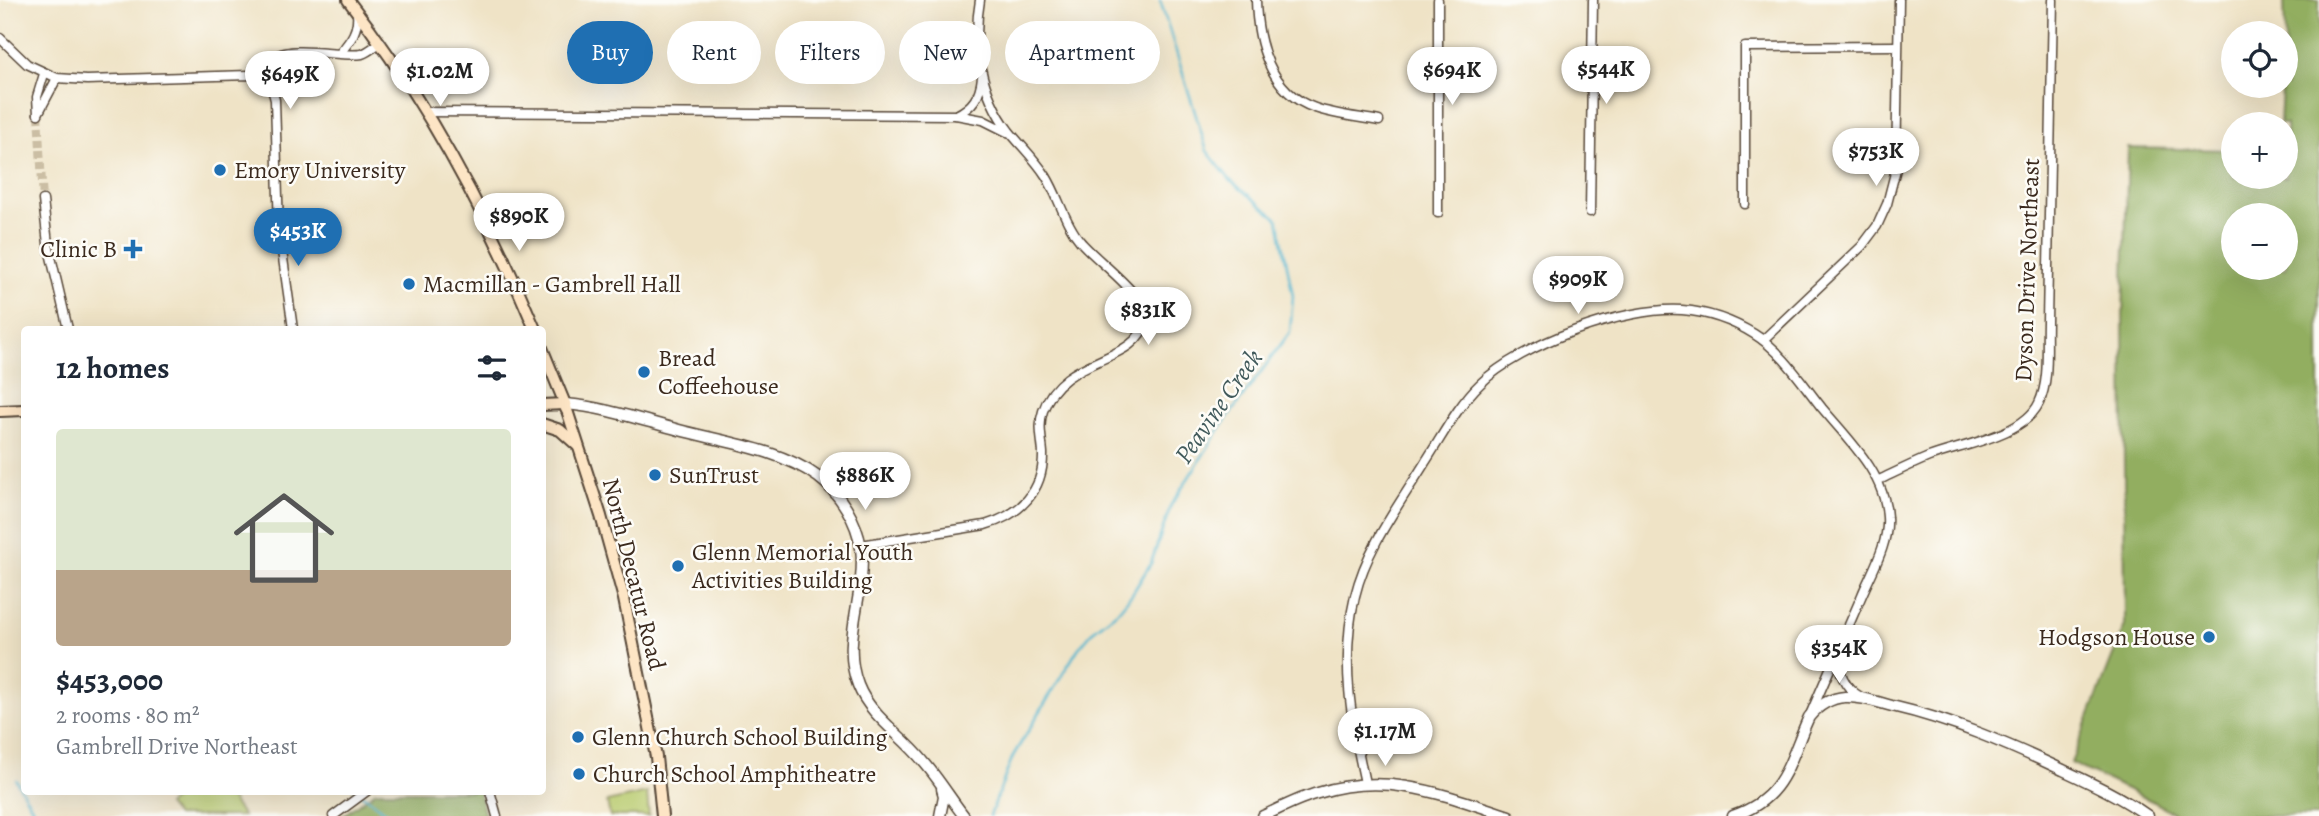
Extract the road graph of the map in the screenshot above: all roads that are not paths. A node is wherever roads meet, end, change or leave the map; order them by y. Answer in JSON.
{"nodes":[{"id":1,"x":348,"y":0,"type":"edge"},
{"id":2,"x":980,"y":0,"type":"edge"},
{"id":3,"x":1256,"y":0,"type":"edge"},
{"id":4,"x":1438,"y":0,"type":"edge"},
{"id":5,"x":1593,"y":0,"type":"edge"},
{"id":6,"x":1899,"y":0,"type":"edge"},
{"id":7,"x":2053,"y":0,"type":"edge"},
{"id":8,"x":357,"y":11,"type":"junction"},
{"id":9,"x":978,"y":21,"type":"edge"},
{"id":10,"x":0,"y":38,"type":"edge"},
{"id":11,"x":381,"y":42,"type":"junction"},
{"id":12,"x":1897,"y":46,"type":"junction"},
{"id":13,"x":340,"y":53,"type":"junction"},
{"id":14,"x":44,"y":74,"type":"junction"},
{"id":15,"x":57,"y":78,"type":"junction"},
{"id":16,"x":263,"y":79,"type":"junction"},
{"id":17,"x":980,"y":84,"type":"edge"},
{"id":18,"x":985,"y":84,"type":"edge"},
{"id":19,"x":425,"y":112,"type":"junction"},
{"id":20,"x":956,"y":115,"type":"junction"},
{"id":21,"x":1380,"y":121,"type":"dead end"},
{"id":22,"x":1020,"y":142,"type":"junction"},
{"id":23,"x":43,"y":200,"type":"tunnel mouth"},
{"id":24,"x":1745,"y":204,"type":"dead end"},
{"id":25,"x":1590,"y":212,"type":"dead end"},
{"id":26,"x":1438,"y":213,"type":"dead end"},
{"id":27,"x":67,"y":326,"type":"edge"},
{"id":28,"x":293,"y":326,"type":"edge"},
{"id":29,"x":534,"y":326,"type":"edge"},
{"id":30,"x":1763,"y":340,"type":"junction"},
{"id":31,"x":546,"y":358,"type":"edge"},
{"id":32,"x":565,"y":404,"type":"junction"},
{"id":33,"x":546,"y":405,"type":"edge"},
{"id":34,"x":21,"y":410,"type":"edge"},
{"id":35,"x":0,"y":411,"type":"edge"},
{"id":36,"x":546,"y":425,"type":"edge"},
{"id":37,"x":578,"y":446,"type":"junction"},
{"id":38,"x":1879,"y":480,"type":"junction"},
{"id":39,"x":860,"y":545,"type":"junction"},
{"id":40,"x":1842,"y":641,"type":"junction"},
{"id":41,"x":1867,"y":700,"type":"junction"},
{"id":42,"x":1809,"y":717,"type":"junction"},
{"id":43,"x":1365,"y":783,"type":"junction"},
{"id":44,"x":942,"y":788,"type":"junction"},
{"id":45,"x":362,"y":795,"type":"edge"},
{"id":46,"x":492,"y":795,"type":"edge"},
{"id":47,"x":334,"y":815,"type":"edge"},
{"id":48,"x":498,"y":816,"type":"edge"},
{"id":49,"x":663,"y":816,"type":"edge"},
{"id":50,"x":940,"y":816,"type":"edge"},
{"id":51,"x":964,"y":816,"type":"edge"},
{"id":52,"x":1263,"y":816,"type":"edge"},
{"id":53,"x":1509,"y":816,"type":"edge"},
{"id":54,"x":1733,"y":816,"type":"edge"},
{"id":55,"x":2148,"y":816,"type":"edge"}],
"edges":[{"from":1,"to":8,"type":"main road"},
{"from":2,"to":9,"type":"street"},
{"from":3,"to":21,"type":"street"},
{"from":4,"to":26,"type":"street"},
{"from":5,"to":25,"type":"street"},
{"from":6,"to":12,"type":"street"},
{"from":7,"to":38,"type":"street","name":"Dyson Drive Northeast"},
{"from":8,"to":11,"type":"main road"},
{"from":8,"to":13,"type":"street"},
{"from":10,"to":14,"type":"street"},
{"from":11,"to":13,"type":"street"},
{"from":11,"to":19,"type":"main road"},
{"from":12,"to":24,"type":"street"},
{"from":12,"to":30,"type":"street"},
{"from":13,"to":16,"type":"street"},
{"from":14,"to":15,"type":"street"},
{"from":14,"to":15,"type":"street"},
{"from":15,"to":16,"type":"street"},
{"from":16,"to":28,"type":"street"},
{"from":17,"to":20,"type":"street"},
{"from":18,"to":22,"type":"street"},
{"from":19,"to":20,"type":"street"},
{"from":19,"to":29,"type":"main road"},
{"from":20,"to":22,"type":"street"},
{"from":22,"to":39,"type":"street"},
{"from":23,"to":27,"type":"street"},
{"from":30,"to":38,"type":"street"},
{"from":30,"to":43,"type":"street"},
{"from":31,"to":32,"type":"main road","name":"North Decatur Road"},
{"from":32,"to":33,"type":"main road"},
{"from":32,"to":37,"type":"main road","name":"North Decatur Road"},
{"from":32,"to":39,"type":"street"},
{"from":34,"to":35,"type":"main road"},
{"from":36,"to":37,"type":"main road"},
{"from":37,"to":49,"type":"main road","name":"North Decatur Road"},
{"from":38,"to":40,"type":"street"},
{"from":39,"to":44,"type":"street"},
{"from":40,"to":41,"type":"street"},
{"from":40,"to":42,"type":"street"},
{"from":41,"to":42,"type":"street"},
{"from":41,"to":55,"type":"street"},
{"from":42,"to":54,"type":"street"},
{"from":43,"to":52,"type":"street"},
{"from":43,"to":53,"type":"street"},
{"from":44,"to":50,"type":"street"},
{"from":44,"to":51,"type":"street"},
{"from":45,"to":47,"type":"street"},
{"from":46,"to":48,"type":"street"}]}
